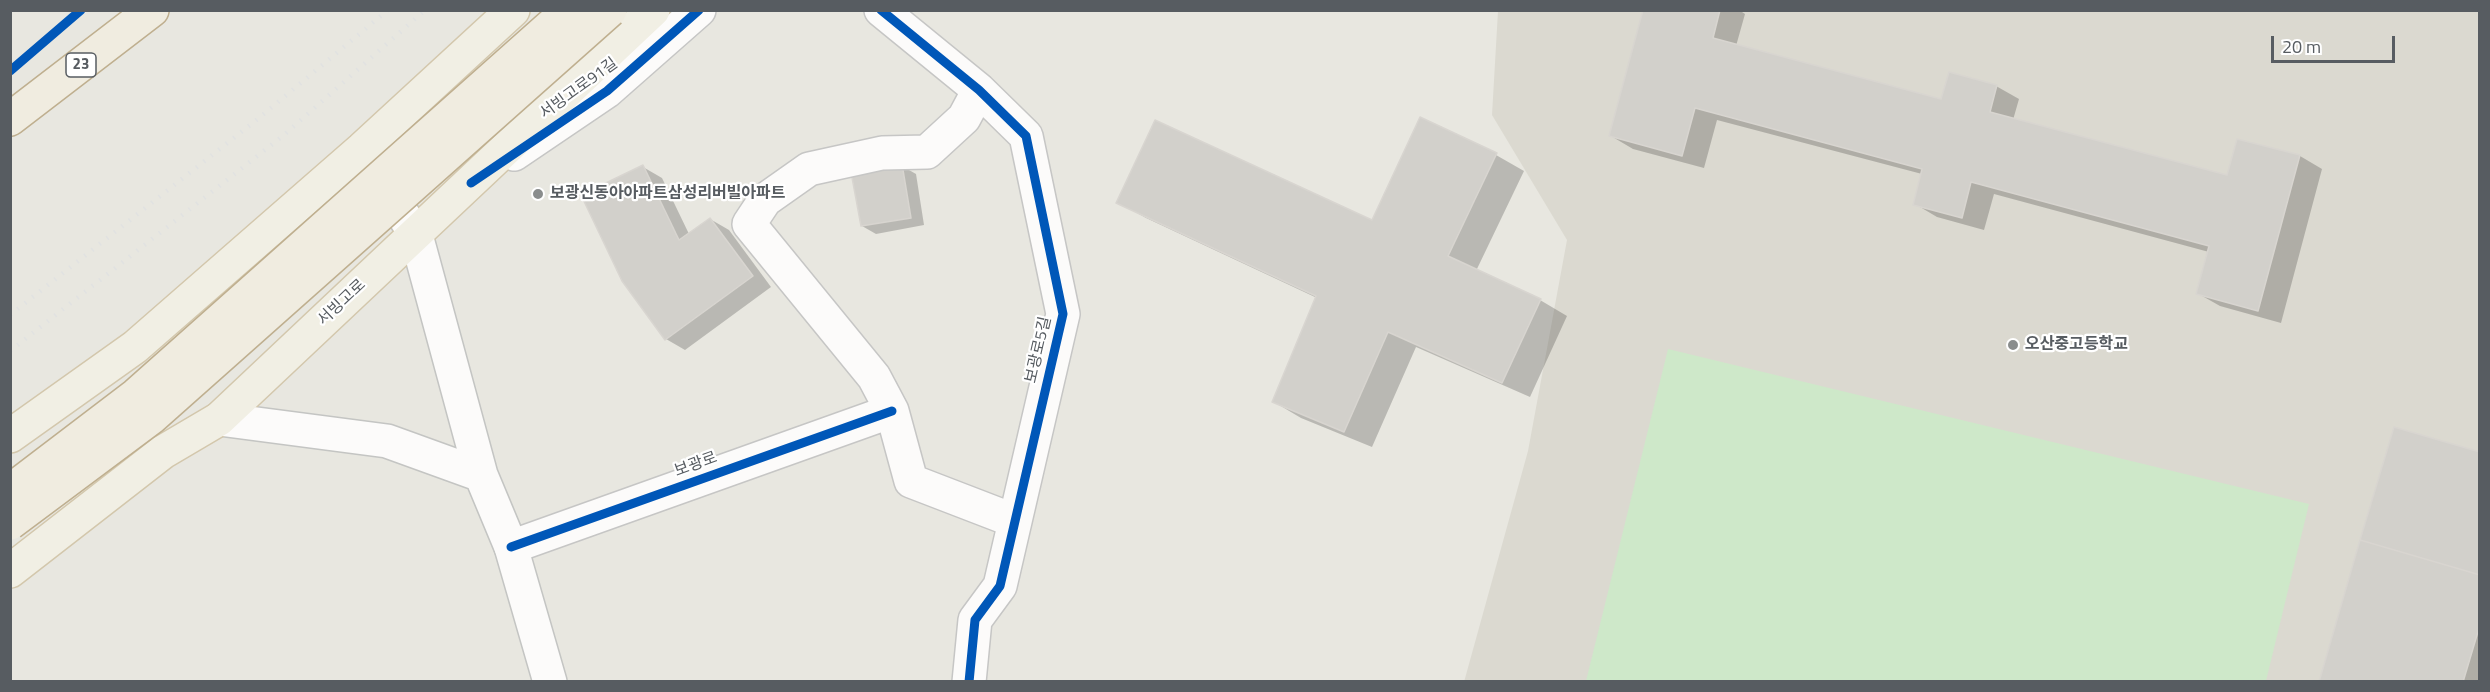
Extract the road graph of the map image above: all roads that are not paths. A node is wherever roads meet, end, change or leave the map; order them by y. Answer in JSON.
{"nodes":[{"id":1,"x":152,"y":10,"type":"edge"},
{"id":2,"x":513,"y":10,"type":"edge"},
{"id":3,"x":569,"y":10,"type":"edge"},
{"id":4,"x":610,"y":10,"type":"edge"},
{"id":5,"x":653,"y":10,"type":"edge"},
{"id":6,"x":699,"y":10,"type":"edge"},
{"id":7,"x":881,"y":10,"type":"edge"},
{"id":8,"x":979,"y":90,"type":"junction"},
{"id":9,"x":10,"y":119,"type":"edge"},
{"id":10,"x":362,"y":149,"type":"junction"},
{"id":11,"x":471,"y":183,"type":"junction"},
{"id":12,"x":416,"y":235,"type":"junction"},
{"id":13,"x":135,"y":347,"type":"junction"},
{"id":14,"x":892,"y":411,"type":"junction"},
{"id":15,"x":219,"y":418,"type":"junction"},
{"id":16,"x":10,"y":436,"type":"edge"},
{"id":17,"x":163,"y":452,"type":"junction"},
{"id":18,"x":481,"y":475,"type":"junction"},
{"id":19,"x":10,"y":491,"type":"edge"},
{"id":20,"x":1015,"y":521,"type":"junction"},
{"id":21,"x":10,"y":523,"type":"edge"},
{"id":22,"x":511,"y":547,"type":"junction"},
{"id":23,"x":10,"y":571,"type":"edge"},
{"id":24,"x":550,"y":681,"type":"edge"},
{"id":25,"x":969,"y":681,"type":"edge"}],
"edges":[{"from":1,"to":9,"type":"highway","number":"23"},
{"from":2,"to":10,"type":"main road"},
{"from":3,"to":19,"type":"highway","bridge":true},
{"from":4,"to":21,"type":"highway","bridge":true},
{"from":5,"to":11,"type":"main road","name":"서빙고로"},
{"from":6,"to":11,"type":"street","name":"서빙고로91길"},
{"from":7,"to":8,"type":"street","name":"보광로5길"},
{"from":8,"to":14,"type":"street"},
{"from":8,"to":20,"type":"street","name":"보광로5길"},
{"from":10,"to":12,"type":"street"},
{"from":10,"to":13,"type":"main road"},
{"from":11,"to":12,"type":"main road","name":"서빙고로"},
{"from":12,"to":15,"type":"main road","name":"서빙고로"},
{"from":12,"to":18,"type":"street"},
{"from":13,"to":16,"type":"main road"},
{"from":13,"to":17,"type":"main road"},
{"from":14,"to":20,"type":"street"},
{"from":14,"to":22,"type":"street","name":"보광로"},
{"from":15,"to":17,"type":"main road","name":"서빙고로"},
{"from":15,"to":18,"type":"street"},
{"from":17,"to":23,"type":"main road","name":"서빙고로"},
{"from":18,"to":22,"type":"street"},
{"from":20,"to":25,"type":"street","name":"보광로5길"},
{"from":22,"to":24,"type":"street"}]}
